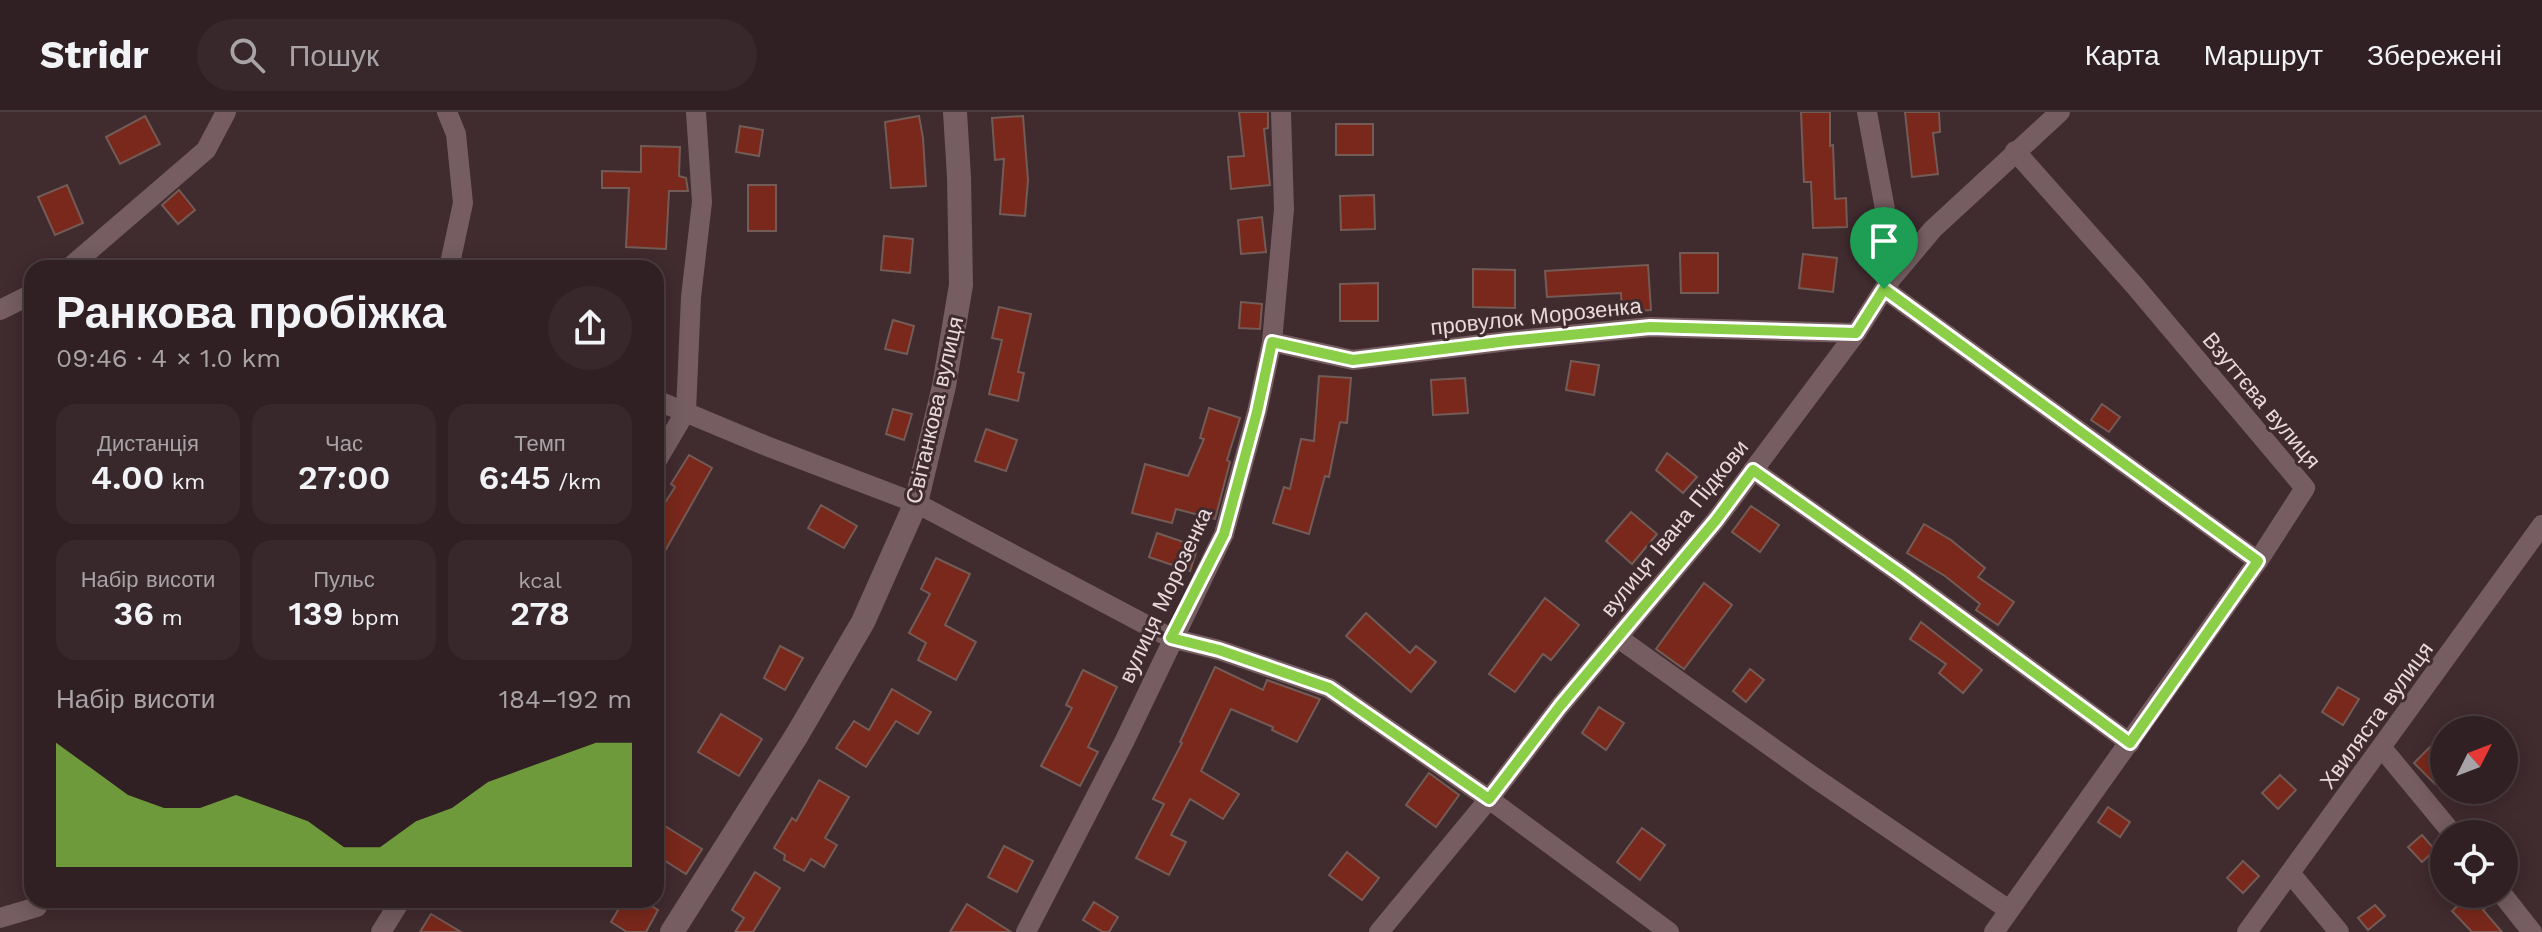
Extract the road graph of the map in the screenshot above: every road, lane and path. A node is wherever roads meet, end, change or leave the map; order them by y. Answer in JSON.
{"nodes":[{"id":1,"x":226,"y":112,"type":"edge"},
{"id":2,"x":447,"y":112,"type":"edge"},
{"id":3,"x":696,"y":112,"type":"edge"},
{"id":4,"x":955,"y":112,"type":"edge"},
{"id":5,"x":1281,"y":112,"type":"edge"},
{"id":6,"x":1867,"y":112,"type":"edge"},
{"id":7,"x":2060,"y":112,"type":"edge"},
{"id":8,"x":2015,"y":151,"type":"junction"},
{"id":9,"x":78,"y":260,"type":"edge"},
{"id":10,"x":451,"y":260,"type":"edge"},
{"id":11,"x":1887,"y":285,"type":"junction"},
{"id":12,"x":24,"y":298,"type":"edge"},
{"id":13,"x":0,"y":310,"type":"edge"},
{"id":14,"x":1856,"y":333,"type":"junction"},
{"id":15,"x":1272,"y":342,"type":"junction"},
{"id":16,"x":664,"y":403,"type":"edge"},
{"id":17,"x":686,"y":411,"type":"junction"},
{"id":18,"x":664,"y":448,"type":"edge"},
{"id":19,"x":1753,"y":470,"type":"junction"},
{"id":20,"x":916,"y":503,"type":"junction"},
{"id":21,"x":2542,"y":525,"type":"edge"},
{"id":22,"x":2258,"y":561,"type":"junction"},
{"id":23,"x":1617,"y":637,"type":"junction"},
{"id":24,"x":1171,"y":638,"type":"junction"},
{"id":25,"x":2130,"y":743,"type":"junction"},
{"id":26,"x":2382,"y":748,"type":"junction"},
{"id":27,"x":1489,"y":799,"type":"junction"},
{"id":28,"x":2441,"y":820,"type":"edge"},
{"id":29,"x":2290,"y":873,"type":"junction"},
{"id":30,"x":34,"y":908,"type":"edge"},
{"id":31,"x":396,"y":908,"type":"edge"},
{"id":32,"x":2513,"y":908,"type":"edge"},
{"id":33,"x":2009,"y":910,"type":"junction"},
{"id":34,"x":0,"y":918,"type":"edge"},
{"id":35,"x":381,"y":932,"type":"edge"},
{"id":36,"x":672,"y":932,"type":"edge"},
{"id":37,"x":1026,"y":932,"type":"edge"},
{"id":38,"x":1379,"y":932,"type":"edge"},
{"id":39,"x":1669,"y":932,"type":"edge"},
{"id":40,"x":1994,"y":932,"type":"edge"},
{"id":41,"x":2247,"y":932,"type":"edge"},
{"id":42,"x":2339,"y":932,"type":"edge"},
{"id":43,"x":2532,"y":932,"type":"edge"}],
"edges":[{"from":1,"to":9,"type":"street"},
{"from":2,"to":10,"type":"street"},
{"from":3,"to":17,"type":"street"},
{"from":4,"to":20,"type":"street","name":"Світанкова вулиця"},
{"from":5,"to":15,"type":"street","name":"вулиця Морозенка"},
{"from":6,"to":11,"type":"street"},
{"from":7,"to":8,"type":"street","name":"вулиця Івана Підкови"},
{"from":8,"to":11,"type":"street","name":"вулиця Івана Підкови"},
{"from":8,"to":22,"type":"street","name":"Взуттєва вулиця"},
{"from":11,"to":14,"type":"street","name":"вулиця Івана Підкови"},
{"from":11,"to":22,"type":"street"},
{"from":12,"to":13,"type":"street"},
{"from":14,"to":15,"type":"street","name":"провулок Морозенка"},
{"from":14,"to":19,"type":"street","name":"вулиця Івана Підкови"},
{"from":15,"to":24,"type":"street","name":"вулиця Морозенка"},
{"from":16,"to":17,"type":"street"},
{"from":17,"to":18,"type":"street"},
{"from":17,"to":20,"type":"street"},
{"from":19,"to":23,"type":"street","name":"вулиця Івана Підкови"},
{"from":19,"to":25,"type":"street"},
{"from":20,"to":24,"type":"street"},
{"from":20,"to":36,"type":"street","name":"Світанкова вулиця"},
{"from":21,"to":26,"type":"street","name":"Хвиляста вулиця"},
{"from":22,"to":25,"type":"street","name":"Взуттєва вулиця"},
{"from":23,"to":27,"type":"street","name":"вулиця Івана Підкови"},
{"from":23,"to":33,"type":"street"},
{"from":24,"to":27,"type":"street"},
{"from":24,"to":37,"type":"street","name":"вулиця Морозенка"},
{"from":25,"to":33,"type":"street","name":"Взуттєва вулиця"},
{"from":26,"to":28,"type":"street"},
{"from":26,"to":29,"type":"street","name":"Хвиляста вулиця"},
{"from":27,"to":38,"type":"street","name":"вулиця Івана Підкови"},
{"from":27,"to":39,"type":"street"},
{"from":29,"to":41,"type":"street","name":"Хвиляста вулиця"},
{"from":29,"to":42,"type":"street"},
{"from":30,"to":34,"type":"street"},
{"from":31,"to":35,"type":"street"},
{"from":32,"to":43,"type":"street"},
{"from":33,"to":40,"type":"street","name":"Взуттєва вулиця"}]}
